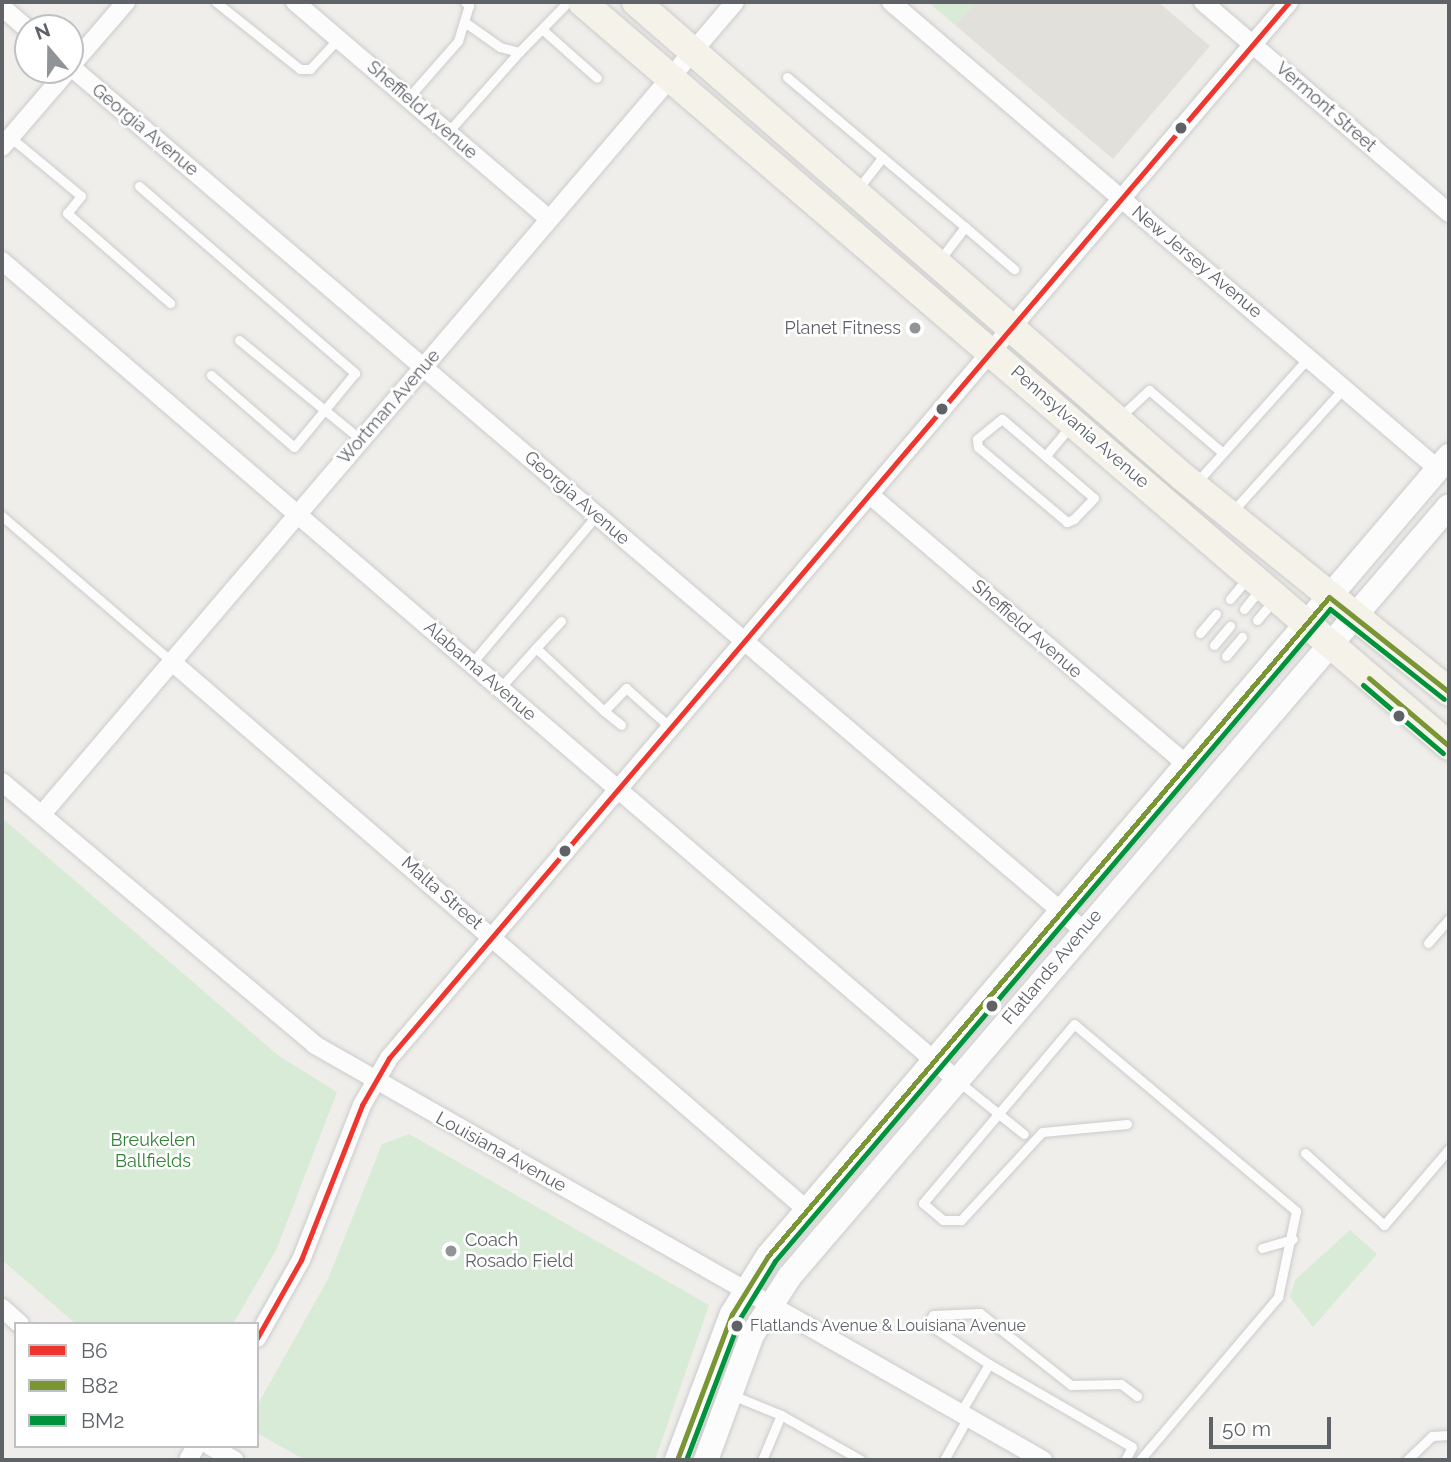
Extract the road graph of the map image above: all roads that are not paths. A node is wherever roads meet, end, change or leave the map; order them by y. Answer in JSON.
{"nodes":[{"id":1,"x":126,"y":2,"type":"edge"},
{"id":2,"x":216,"y":2,"type":"edge"},
{"id":3,"x":295,"y":2,"type":"edge"},
{"id":4,"x":466,"y":2,"type":"edge"},
{"id":5,"x":568,"y":2,"type":"edge"},
{"id":6,"x":582,"y":2,"type":"edge"},
{"id":7,"x":636,"y":2,"type":"edge"},
{"id":8,"x":735,"y":2,"type":"edge"},
{"id":9,"x":891,"y":2,"type":"edge"},
{"id":10,"x":1203,"y":2,"type":"edge"},
{"id":11,"x":1289,"y":2,"type":"edge"},
{"id":12,"x":466,"y":23,"type":"junction"},
{"id":13,"x":543,"y":30,"type":"junction"},
{"id":14,"x":338,"y":38,"type":"junction"},
{"id":15,"x":1253,"y":44,"type":"junction"},
{"id":16,"x":84,"y":51,"type":"edge"},
{"id":17,"x":693,"y":51,"type":"junction"},
{"id":18,"x":519,"y":52,"type":"junction"},
{"id":19,"x":670,"y":77,"type":"junction"},
{"id":20,"x":597,"y":78,"type":"dead end"},
{"id":21,"x":787,"y":78,"type":"dead end"},
{"id":22,"x":84,"y":79,"type":"edge"},
{"id":23,"x":55,"y":84,"type":"edge"},
{"id":24,"x":408,"y":98,"type":"junction"},
{"id":25,"x":448,"y":132,"type":"junction"},
{"id":26,"x":6,"y":142,"type":"edge"},
{"id":27,"x":882,"y":158,"type":"junction"},
{"id":28,"x":139,"y":186,"type":"dead end"},
{"id":29,"x":856,"y":191,"type":"junction"},
{"id":30,"x":1121,"y":198,"type":"junction"},
{"id":31,"x":1449,"y":213,"type":"edge"},
{"id":32,"x":549,"y":219,"type":"junction"},
{"id":33,"x":965,"y":227,"type":"junction"},
{"id":34,"x":2,"y":261,"type":"edge"},
{"id":35,"x":937,"y":262,"type":"junction"},
{"id":36,"x":1014,"y":269,"type":"dead end"},
{"id":37,"x":170,"y":303,"type":"dead end"},
{"id":38,"x":1014,"y":328,"type":"junction"},
{"id":39,"x":239,"y":340,"type":"dead end"},
{"id":40,"x":991,"y":353,"type":"junction"},
{"id":41,"x":1309,"y":356,"type":"junction"},
{"id":42,"x":424,"y":366,"type":"junction"},
{"id":43,"x":211,"y":375,"type":"dead end"},
{"id":44,"x":1345,"y":387,"type":"junction"},
{"id":45,"x":326,"y":411,"type":"junction"},
{"id":46,"x":1119,"y":420,"type":"junction"},
{"id":47,"x":1074,"y":421,"type":"junction"},
{"id":48,"x":361,"y":440,"type":"junction"},
{"id":49,"x":1223,"y":453,"type":"junction"},
{"id":50,"x":1047,"y":454,"type":"junction"},
{"id":51,"x":1444,"y":462,"type":"edge"},
{"id":52,"x":1194,"y":485,"type":"junction"},
{"id":53,"x":870,"y":495,"type":"junction"},
{"id":54,"x":1449,"y":506,"type":"edge"},
{"id":55,"x":297,"y":514,"type":"junction"},
{"id":56,"x":597,"y":515,"type":"junction"},
{"id":57,"x":1230,"y":515,"type":"junction"},
{"id":58,"x":2,"y":516,"type":"edge"},
{"id":59,"x":1262,"y":587,"type":"junction"},
{"id":60,"x":1329,"y":597,"type":"junction"},
{"id":61,"x":1230,"y":598,"type":"dead end"},
{"id":62,"x":1244,"y":609,"type":"dead end"},
{"id":63,"x":1216,"y":614,"type":"dead end"},
{"id":64,"x":1359,"y":617,"type":"junction"},
{"id":65,"x":1257,"y":620,"type":"dead end"},
{"id":66,"x":561,"y":621,"type":"dead end"},
{"id":67,"x":1305,"y":625,"type":"junction"},
{"id":68,"x":1230,"y":626,"type":"dead end"},
{"id":69,"x":1200,"y":633,"type":"dead end"},
{"id":70,"x":1242,"y":637,"type":"dead end"},
{"id":71,"x":745,"y":642,"type":"junction"},
{"id":72,"x":1214,"y":645,"type":"dead end"},
{"id":73,"x":536,"y":648,"type":"junction"},
{"id":74,"x":1333,"y":648,"type":"junction"},
{"id":75,"x":1226,"y":656,"type":"dead end"},
{"id":76,"x":171,"y":661,"type":"junction"},
{"id":77,"x":471,"y":664,"type":"junction"},
{"id":78,"x":500,"y":688,"type":"junction"},
{"id":79,"x":1449,"y":692,"type":"edge"},
{"id":80,"x":604,"y":711,"type":"junction"},
{"id":81,"x":621,"y":725,"type":"dead end"},
{"id":82,"x":671,"y":728,"type":"junction"},
{"id":83,"x":1449,"y":746,"type":"edge"},
{"id":84,"x":1184,"y":762,"type":"junction"},
{"id":85,"x":2,"y":782,"type":"edge"},
{"id":86,"x":618,"y":790,"type":"junction"},
{"id":87,"x":43,"y":813,"type":"junction"},
{"id":88,"x":1059,"y":910,"type":"junction"},
{"id":89,"x":1449,"y":919,"type":"edge"},
{"id":90,"x":1083,"y":930,"type":"junction"},
{"id":91,"x":492,"y":936,"type":"junction"},
{"id":92,"x":1428,"y":943,"type":"dead end"},
{"id":93,"x":935,"y":1061,"type":"junction"},
{"id":94,"x":374,"y":1080,"type":"junction"},
{"id":95,"x":958,"y":1081,"type":"junction"},
{"id":96,"x":998,"y":1112,"type":"junction"},
{"id":97,"x":1127,"y":1124,"type":"dead end"},
{"id":98,"x":1024,"y":1133,"type":"dead end"},
{"id":99,"x":1449,"y":1149,"type":"edge"},
{"id":100,"x":1306,"y":1153,"type":"dead end"},
{"id":101,"x":807,"y":1210,"type":"junction"},
{"id":102,"x":1293,"y":1239,"type":"junction"},
{"id":103,"x":1262,"y":1248,"type":"dead end"},
{"id":104,"x":746,"y":1290,"type":"junction"},
{"id":105,"x":771,"y":1305,"type":"junction"},
{"id":106,"x":2,"y":1308,"type":"edge"},
{"id":107,"x":18,"y":1322,"type":"edge"},
{"id":108,"x":259,"y":1334,"type":"edge"},
{"id":109,"x":989,"y":1364,"type":"junction"},
{"id":110,"x":730,"y":1395,"type":"junction"},
{"id":111,"x":1137,"y":1396,"type":"dead end"},
{"id":112,"x":781,"y":1415,"type":"junction"},
{"id":113,"x":963,"y":1417,"type":"junction"},
{"id":114,"x":1449,"y":1435,"type":"edge"},
{"id":115,"x":213,"y":1448,"type":"edge"},
{"id":116,"x":234,"y":1460,"type":"edge"},
{"id":117,"x":677,"y":1460,"type":"edge"},
{"id":118,"x":706,"y":1460,"type":"edge"},
{"id":119,"x":762,"y":1460,"type":"edge"},
{"id":120,"x":861,"y":1460,"type":"edge"},
{"id":121,"x":944,"y":1460,"type":"edge"},
{"id":122,"x":1043,"y":1460,"type":"edge"},
{"id":123,"x":1125,"y":1460,"type":"edge"},
{"id":124,"x":1140,"y":1460,"type":"edge"},
{"id":125,"x":1407,"y":1460,"type":"edge"}],
"edges":[{"from":1,"to":16,"type":"street"},
{"from":2,"to":14,"type":"lane"},
{"from":3,"to":14,"type":"street","name":"Sheffield Avenue"},
{"from":4,"to":12,"type":"lane"},
{"from":5,"to":13,"type":"lane"},
{"from":6,"to":19,"type":"main road","name":"Pennsylvania Avenue"},
{"from":7,"to":17,"type":"main road","name":"Pennsylvania Avenue"},
{"from":8,"to":17,"type":"street","name":"Wortman Avenue"},
{"from":9,"to":30,"type":"street","name":"New Jersey Avenue"},
{"from":10,"to":15,"type":"street","name":"Vermont Street"},
{"from":11,"to":15,"type":"street"},
{"from":12,"to":18,"type":"lane"},
{"from":12,"to":24,"type":"lane"},
{"from":13,"to":18,"type":"lane"},
{"from":13,"to":20,"type":"lane"},
{"from":14,"to":24,"type":"street","name":"Sheffield Avenue"},
{"from":15,"to":30,"type":"street"},
{"from":15,"to":31,"type":"street","name":"Vermont Street"},
{"from":17,"to":19,"type":"street","name":"Wortman Avenue"},
{"from":17,"to":29,"type":"main road","name":"Pennsylvania Avenue"},
{"from":18,"to":25,"type":"lane"},
{"from":19,"to":32,"type":"street","name":"Wortman Avenue"},
{"from":19,"to":40,"type":"main road","name":"Pennsylvania Avenue"},
{"from":21,"to":27,"type":"lane"},
{"from":22,"to":42,"type":"street","name":"Georgia Avenue"},
{"from":23,"to":26,"type":"street"},
{"from":24,"to":25,"type":"street","name":"Sheffield Avenue"},
{"from":25,"to":32,"type":"street","name":"Sheffield Avenue"},
{"from":26,"to":37,"type":"lane"},
{"from":27,"to":29,"type":"lane"},
{"from":27,"to":33,"type":"lane"},
{"from":28,"to":45,"type":"lane"},
{"from":29,"to":35,"type":"main road","name":"Pennsylvania Avenue"},
{"from":30,"to":38,"type":"street"},
{"from":30,"to":41,"type":"street","name":"New Jersey Avenue"},
{"from":32,"to":42,"type":"street","name":"Wortman Avenue"},
{"from":33,"to":35,"type":"lane"},
{"from":33,"to":36,"type":"lane"},
{"from":34,"to":55,"type":"street","name":"Alabama Avenue"},
{"from":35,"to":38,"type":"main road","name":"Pennsylvania Avenue"},
{"from":38,"to":40,"type":"street"},
{"from":38,"to":46,"type":"main road","name":"Pennsylvania Avenue"},
{"from":39,"to":45,"type":"lane"},
{"from":40,"to":47,"type":"main road","name":"Pennsylvania Avenue"},
{"from":40,"to":53,"type":"street"},
{"from":41,"to":44,"type":"street","name":"New Jersey Avenue"},
{"from":41,"to":49,"type":"lane"},
{"from":42,"to":48,"type":"street","name":"Wortman Avenue"},
{"from":42,"to":56,"type":"street","name":"Georgia Avenue"},
{"from":43,"to":45,"type":"lane"},
{"from":44,"to":51,"type":"street","name":"New Jersey Avenue"},
{"from":44,"to":57,"type":"lane"},
{"from":45,"to":48,"type":"lane"},
{"from":46,"to":49,"type":"lane"},
{"from":46,"to":52,"type":"main road","name":"Pennsylvania Avenue"},
{"from":47,"to":50,"type":"lane"},
{"from":47,"to":59,"type":"main road","name":"Pennsylvania Avenue"},
{"from":48,"to":55,"type":"street","name":"Wortman Avenue"},
{"from":49,"to":52,"type":"lane"},
{"from":50,"to":50,"type":"lane"},
{"from":51,"to":60,"type":"main road","name":"Flatlands Avenue"},
{"from":52,"to":57,"type":"main road","name":"Pennsylvania Avenue"},
{"from":53,"to":71,"type":"street"},
{"from":53,"to":84,"type":"street","name":"Sheffield Avenue"},
{"from":54,"to":64,"type":"main road","name":"Flatlands Avenue"},
{"from":55,"to":76,"type":"street","name":"Wortman Avenue"},
{"from":55,"to":77,"type":"street","name":"Alabama Avenue"},
{"from":56,"to":71,"type":"street","name":"Georgia Avenue"},
{"from":56,"to":77,"type":"lane"},
{"from":57,"to":60,"type":"main road","name":"Pennsylvania Avenue"},
{"from":58,"to":76,"type":"lane"},
{"from":59,"to":61,"type":"lane"},
{"from":59,"to":62,"type":"lane"},
{"from":59,"to":65,"type":"lane"},
{"from":59,"to":67,"type":"main road","name":"Pennsylvania Avenue"},
{"from":60,"to":64,"type":"main road","name":"Pennsylvania Avenue"},
{"from":60,"to":67,"type":"main road","name":"Flatlands Avenue"},
{"from":63,"to":69,"type":"lane"},
{"from":64,"to":74,"type":"main road","name":"Flatlands Avenue"},
{"from":64,"to":79,"type":"main road","name":"Pennsylvania Avenue"},
{"from":66,"to":73,"type":"lane"},
{"from":67,"to":74,"type":"main road","name":"Pennsylvania Avenue"},
{"from":67,"to":84,"type":"main road","name":"Flatlands Avenue"},
{"from":68,"to":72,"type":"lane"},
{"from":70,"to":75,"type":"lane"},
{"from":71,"to":82,"type":"street"},
{"from":71,"to":88,"type":"street","name":"Georgia Avenue"},
{"from":73,"to":78,"type":"lane"},
{"from":73,"to":80,"type":"lane"},
{"from":74,"to":83,"type":"main road","name":"Pennsylvania Avenue"},
{"from":74,"to":90,"type":"main road","name":"Flatlands Avenue"},
{"from":76,"to":87,"type":"street","name":"Wortman Avenue"},
{"from":76,"to":91,"type":"street","name":"Malta Street"},
{"from":77,"to":78,"type":"street","name":"Alabama Avenue"},
{"from":78,"to":86,"type":"street","name":"Alabama Avenue"},
{"from":80,"to":81,"type":"lane"},
{"from":80,"to":82,"type":"lane"},
{"from":82,"to":86,"type":"street"},
{"from":84,"to":88,"type":"main road","name":"Flatlands Avenue"},
{"from":85,"to":87,"type":"street","name":"Louisiana Avenue"},
{"from":86,"to":91,"type":"street"},
{"from":86,"to":93,"type":"street","name":"Alabama Avenue"},
{"from":87,"to":94,"type":"street","name":"Louisiana Avenue"},
{"from":88,"to":90,"type":"street","name":"Georgia Avenue"},
{"from":88,"to":93,"type":"main road","name":"Flatlands Avenue"},
{"from":89,"to":92,"type":"lane"},
{"from":90,"to":95,"type":"main road","name":"Flatlands Avenue"},
{"from":91,"to":94,"type":"street"},
{"from":91,"to":101,"type":"street","name":"Malta Street"},
{"from":93,"to":95,"type":"street","name":"Alabama Avenue"},
{"from":93,"to":101,"type":"main road","name":"Flatlands Avenue"},
{"from":94,"to":104,"type":"street","name":"Louisiana Avenue"},
{"from":94,"to":108,"type":"street"},
{"from":95,"to":96,"type":"lane"},
{"from":95,"to":105,"type":"main road","name":"Flatlands Avenue"},
{"from":96,"to":97,"type":"lane"},
{"from":96,"to":98,"type":"lane"},
{"from":96,"to":102,"type":"lane"},
{"from":99,"to":100,"type":"lane"},
{"from":101,"to":104,"type":"main road","name":"Flatlands Avenue"},
{"from":102,"to":103,"type":"lane"},
{"from":102,"to":124,"type":"lane"},
{"from":104,"to":105,"type":"street","name":"Louisiana Avenue"},
{"from":104,"to":117,"type":"main road","name":"Flatlands Avenue"},
{"from":105,"to":110,"type":"main road","name":"Flatlands Avenue"},
{"from":105,"to":113,"type":"street","name":"Louisiana Avenue"},
{"from":106,"to":107,"type":"street"},
{"from":109,"to":111,"type":"lane"},
{"from":109,"to":113,"type":"lane"},
{"from":109,"to":123,"type":"lane"},
{"from":110,"to":112,"type":"lane"},
{"from":110,"to":118,"type":"main road","name":"Flatlands Avenue"},
{"from":112,"to":119,"type":"lane"},
{"from":112,"to":120,"type":"lane"},
{"from":113,"to":121,"type":"lane"},
{"from":113,"to":122,"type":"street","name":"Louisiana Avenue"},
{"from":114,"to":125,"type":"lane"},
{"from":115,"to":116,"type":"street"}]}
